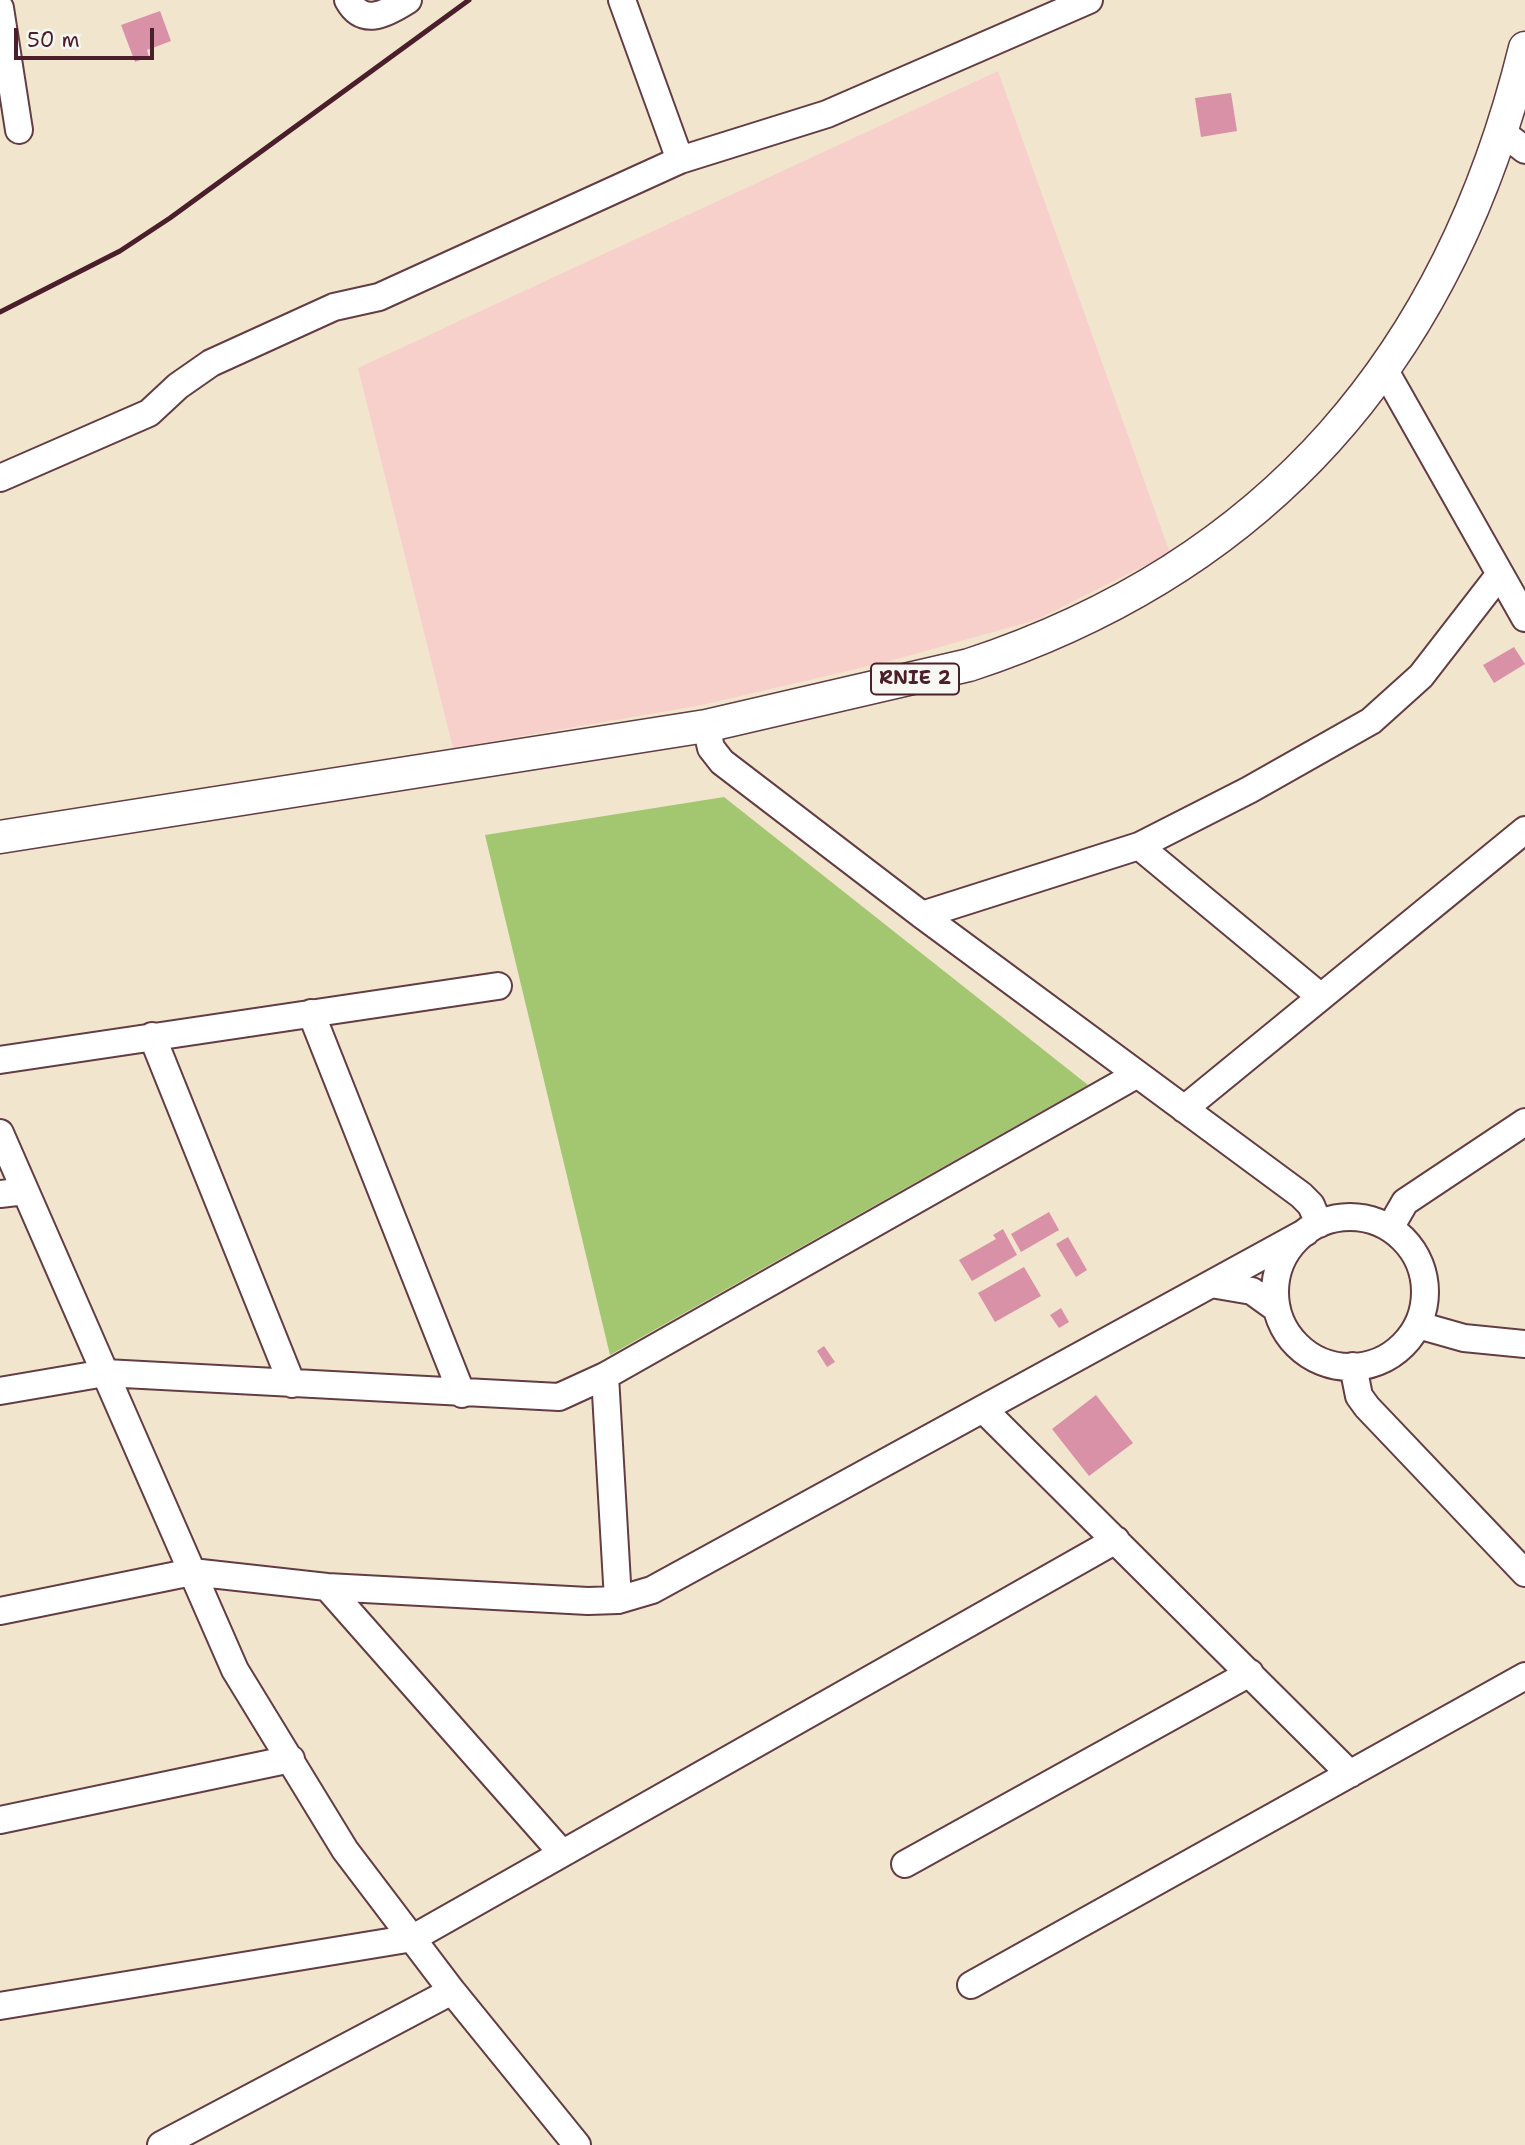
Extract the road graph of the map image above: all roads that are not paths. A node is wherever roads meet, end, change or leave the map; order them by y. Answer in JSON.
{"nodes":[{"id":1,"x":348,"y":0,"type":"edge"},
{"id":2,"x":408,"y":0,"type":"edge"},
{"id":3,"x":622,"y":0,"type":"edge"},
{"id":4,"x":1089,"y":0,"type":"edge"},
{"id":5,"x":0,"y":8,"type":"edge"},
{"id":6,"x":1525,"y":48,"type":"edge"},
{"id":7,"x":19,"y":130,"type":"dead end"},
{"id":8,"x":1514,"y":142,"type":"edge"},
{"id":9,"x":680,"y":160,"type":"junction"},
{"id":10,"x":1384,"y":369,"type":"junction"},
{"id":11,"x":0,"y":478,"type":"edge"},
{"id":12,"x":1500,"y":574,"type":"junction"},
{"id":13,"x":1525,"y":618,"type":"edge"},
{"id":14,"x":706,"y":726,"type":"junction"},
{"id":15,"x":1525,"y":830,"type":"edge"},
{"id":16,"x":0,"y":837,"type":"edge"},
{"id":17,"x":1139,"y":846,"type":"junction"},
{"id":18,"x":922,"y":915,"type":"junction"},
{"id":19,"x":498,"y":986,"type":"dead end"},
{"id":20,"x":1321,"y":997,"type":"junction"},
{"id":21,"x":311,"y":1013,"type":"junction"},
{"id":22,"x":152,"y":1036,"type":"junction"},
{"id":23,"x":0,"y":1060,"type":"edge"},
{"id":24,"x":1136,"y":1075,"type":"junction"},
{"id":25,"x":1184,"y":1109,"type":"junction"},
{"id":26,"x":1525,"y":1122,"type":"edge"},
{"id":27,"x":0,"y":1133,"type":"edge"},
{"id":28,"x":13,"y":1192,"type":"edge"},
{"id":29,"x":1312,"y":1228,"type":"junction"},
{"id":30,"x":1390,"y":1228,"type":"junction"},
{"id":31,"x":1211,"y":1284,"type":"junction"},
{"id":32,"x":1277,"y":1309,"type":"junction"},
{"id":33,"x":1418,"y":1325,"type":"junction"},
{"id":34,"x":1525,"y":1344,"type":"edge"},
{"id":35,"x":1353,"y":1366,"type":"junction"},
{"id":36,"x":105,"y":1373,"type":"junction"},
{"id":37,"x":606,"y":1376,"type":"junction"},
{"id":38,"x":292,"y":1384,"type":"junction"},
{"id":39,"x":0,"y":1391,"type":"edge"},
{"id":40,"x":461,"y":1394,"type":"junction"},
{"id":41,"x":984,"y":1409,"type":"junction"},
{"id":42,"x":1116,"y":1540,"type":"junction"},
{"id":43,"x":192,"y":1572,"type":"junction"},
{"id":44,"x":1525,"y":1573,"type":"edge"},
{"id":45,"x":327,"y":1587,"type":"junction"},
{"id":46,"x":618,"y":1600,"type":"junction"},
{"id":47,"x":0,"y":1611,"type":"edge"},
{"id":48,"x":1250,"y":1673,"type":"junction"},
{"id":49,"x":1525,"y":1676,"type":"edge"},
{"id":50,"x":291,"y":1759,"type":"junction"},
{"id":51,"x":1350,"y":1774,"type":"junction"},
{"id":52,"x":0,"y":1820,"type":"edge"},
{"id":53,"x":562,"y":1853,"type":"junction"},
{"id":54,"x":905,"y":1864,"type":"dead end"},
{"id":55,"x":413,"y":1938,"type":"junction"},
{"id":56,"x":971,"y":1984,"type":"dead end"},
{"id":57,"x":452,"y":1991,"type":"junction"},
{"id":58,"x":0,"y":2006,"type":"edge"},
{"id":59,"x":162,"y":2145,"type":"edge"},
{"id":60,"x":577,"y":2145,"type":"edge"}],
"edges":[{"from":1,"to":2,"type":"street"},
{"from":3,"to":9,"type":"street"},
{"from":4,"to":9,"type":"street"},
{"from":5,"to":7,"type":"street"},
{"from":6,"to":8,"type":"main road","number":"RNIE 2"},
{"from":8,"to":10,"type":"main road","number":"RNIE 2"},
{"from":9,"to":11,"type":"street"},
{"from":10,"to":12,"type":"street"},
{"from":10,"to":14,"type":"main road","number":"RNIE 2"},
{"from":12,"to":13,"type":"street"},
{"from":12,"to":17,"type":"street"},
{"from":14,"to":16,"type":"main road","number":"RNIE 2"},
{"from":14,"to":18,"type":"street"},
{"from":15,"to":20,"type":"street"},
{"from":17,"to":18,"type":"street"},
{"from":17,"to":20,"type":"street"},
{"from":18,"to":24,"type":"street"},
{"from":19,"to":21,"type":"street"},
{"from":20,"to":25,"type":"street"},
{"from":21,"to":22,"type":"street"},
{"from":21,"to":40,"type":"street"},
{"from":22,"to":23,"type":"street"},
{"from":22,"to":38,"type":"street"},
{"from":24,"to":25,"type":"street"},
{"from":24,"to":37,"type":"street"},
{"from":25,"to":29,"type":"street"},
{"from":26,"to":30,"type":"street"},
{"from":27,"to":28,"type":"street"},
{"from":28,"to":36,"type":"street"},
{"from":29,"to":30,"type":"street"},
{"from":29,"to":31,"type":"street"},
{"from":29,"to":32,"type":"street"},
{"from":30,"to":33,"type":"street"},
{"from":31,"to":32,"type":"street"},
{"from":31,"to":41,"type":"street"},
{"from":32,"to":35,"type":"street"},
{"from":33,"to":34,"type":"street"},
{"from":33,"to":35,"type":"street"},
{"from":35,"to":44,"type":"street"},
{"from":36,"to":38,"type":"street"},
{"from":36,"to":39,"type":"street"},
{"from":36,"to":43,"type":"street"},
{"from":37,"to":40,"type":"street"},
{"from":37,"to":46,"type":"street"},
{"from":38,"to":40,"type":"street"},
{"from":41,"to":42,"type":"street"},
{"from":41,"to":46,"type":"street"},
{"from":42,"to":48,"type":"street"},
{"from":42,"to":53,"type":"street"},
{"from":43,"to":45,"type":"street"},
{"from":43,"to":47,"type":"street"},
{"from":43,"to":50,"type":"street"},
{"from":45,"to":46,"type":"street"},
{"from":45,"to":53,"type":"street"},
{"from":48,"to":51,"type":"street"},
{"from":48,"to":54,"type":"street"},
{"from":49,"to":51,"type":"street"},
{"from":50,"to":52,"type":"street"},
{"from":50,"to":55,"type":"street"},
{"from":51,"to":56,"type":"street"},
{"from":53,"to":55,"type":"street"},
{"from":55,"to":57,"type":"street"},
{"from":55,"to":58,"type":"street"},
{"from":57,"to":59,"type":"street"},
{"from":57,"to":60,"type":"street"}]}
